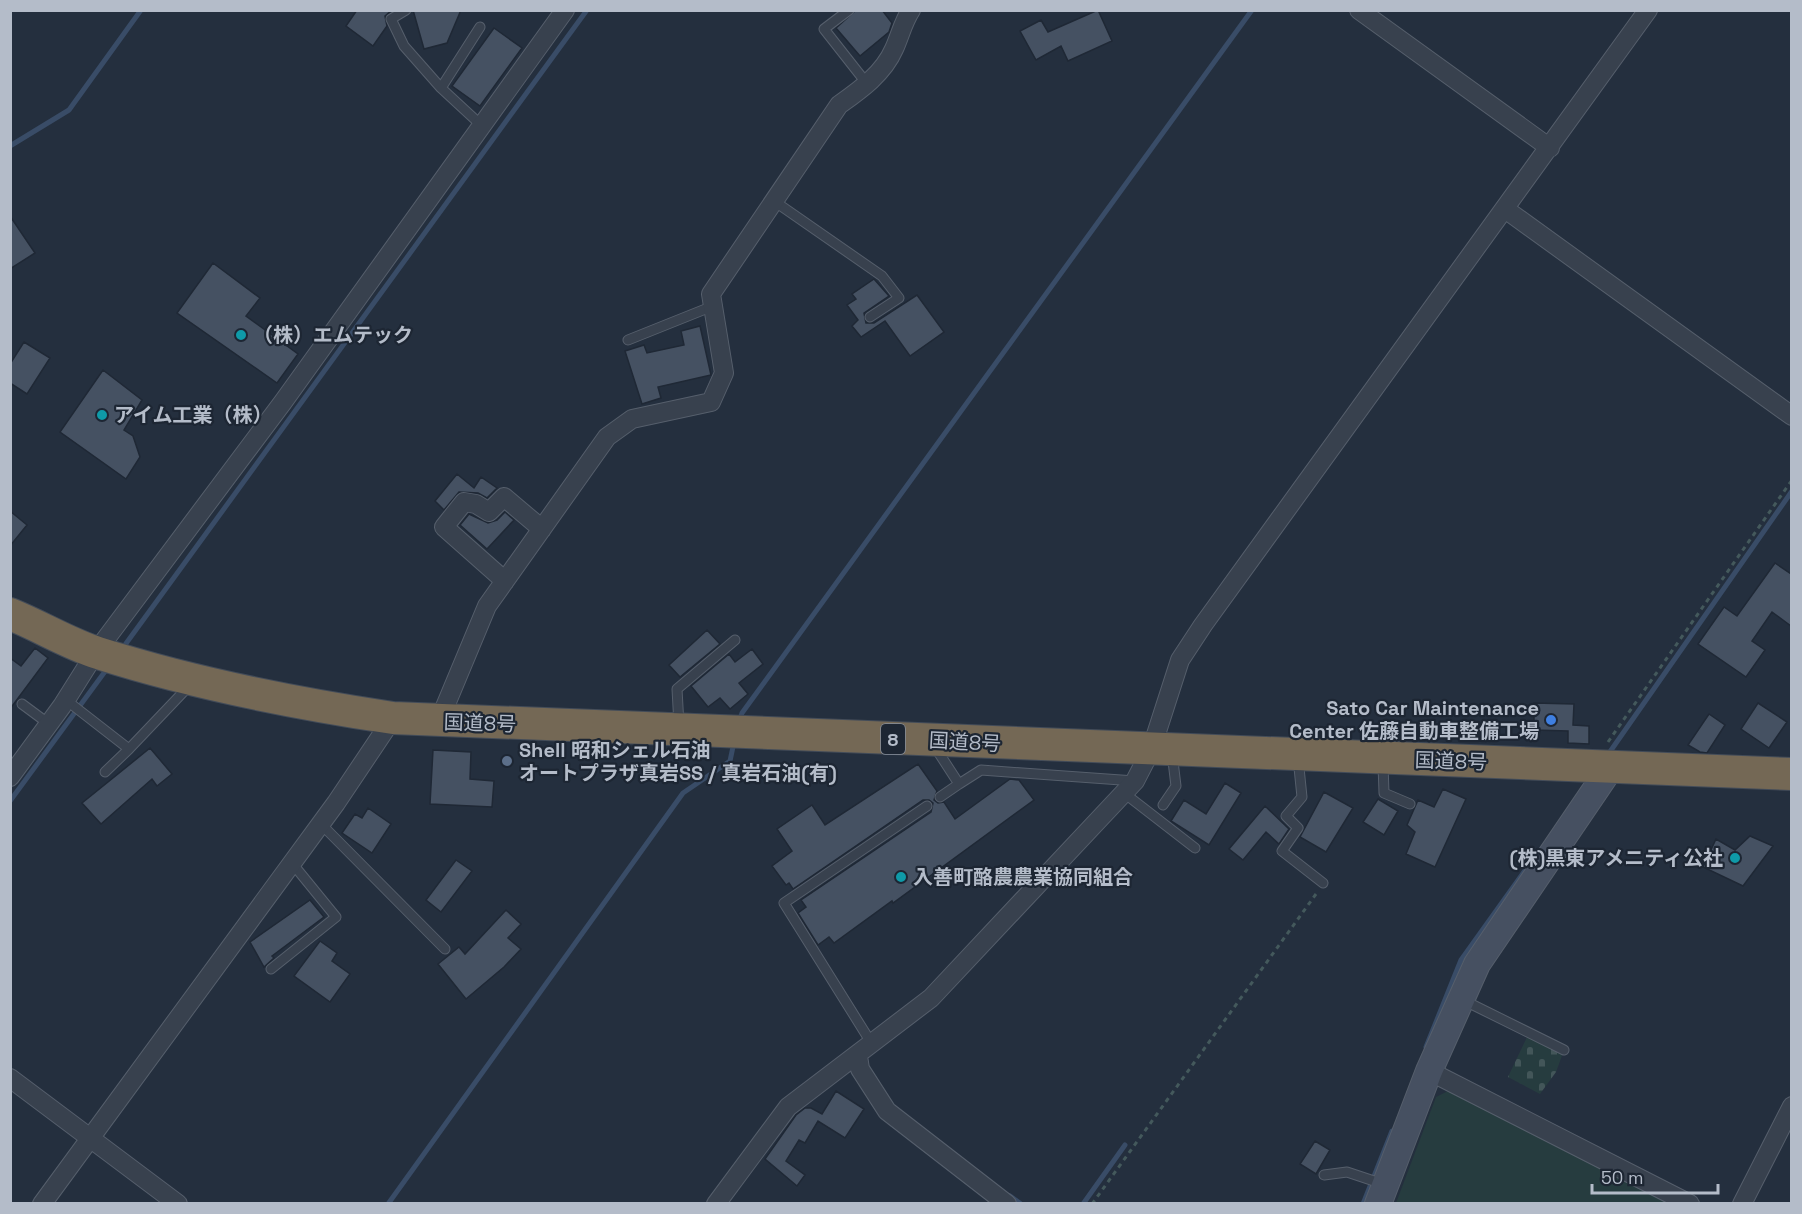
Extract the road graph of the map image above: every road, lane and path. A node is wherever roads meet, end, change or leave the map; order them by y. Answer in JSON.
{"nodes":[{"id":1,"x":406,"y":10,"type":"edge"},
{"id":2,"x":565,"y":10,"type":"edge"},
{"id":3,"x":849,"y":10,"type":"edge"},
{"id":4,"x":911,"y":10,"type":"edge"},
{"id":5,"x":1359,"y":10,"type":"edge"},
{"id":6,"x":1648,"y":10,"type":"edge"},
{"id":7,"x":388,"y":15,"type":"edge"},
{"id":8,"x":480,"y":27,"type":"dead end"},
{"id":9,"x":868,"y":85,"type":"junction"},
{"id":10,"x":441,"y":88,"type":"junction"},
{"id":11,"x":481,"y":125,"type":"junction"},
{"id":12,"x":1550,"y":148,"type":"junction"},
{"id":13,"x":774,"y":201,"type":"junction"},
{"id":14,"x":1505,"y":209,"type":"junction"},
{"id":15,"x":713,"y":306,"type":"junction"},
{"id":16,"x":870,"y":317,"type":"dead end"},
{"id":17,"x":628,"y":340,"type":"dead end"},
{"id":18,"x":1791,"y":416,"type":"edge"},
{"id":19,"x":1791,"y":480,"type":"edge"},
{"id":20,"x":542,"y":529,"type":"junction"},
{"id":21,"x":505,"y":581,"type":"junction"},
{"id":22,"x":11,"y":616,"type":"edge"},
{"id":23,"x":735,"y":640,"type":"dead end"},
{"id":24,"x":96,"y":652,"type":"junction"},
{"id":25,"x":195,"y":680,"type":"junction"},
{"id":26,"x":66,"y":700,"type":"junction"},
{"id":27,"x":22,"y":704,"type":"dead end"},
{"id":28,"x":393,"y":718,"type":"junction"},
{"id":29,"x":439,"y":721,"type":"junction"},
{"id":30,"x":49,"y":724,"type":"junction"},
{"id":31,"x":679,"y":730,"type":"junction"},
{"id":32,"x":931,"y":740,"type":"junction"},
{"id":33,"x":129,"y":749,"type":"junction"},
{"id":34,"x":1162,"y":750,"type":"junction"},
{"id":35,"x":1298,"y":756,"type":"junction"},
{"id":36,"x":1383,"y":758,"type":"junction"},
{"id":37,"x":1601,"y":766,"type":"junction"},
{"id":38,"x":105,"y":772,"type":"dead end"},
{"id":39,"x":1791,"y":774,"type":"edge"},
{"id":40,"x":10,"y":777,"type":"edge"},
{"id":41,"x":959,"y":784,"type":"junction"},
{"id":42,"x":1129,"y":787,"type":"junction"},
{"id":43,"x":940,"y":797,"type":"dead end"},
{"id":44,"x":1410,"y":804,"type":"dead end"},
{"id":45,"x":1163,"y":805,"type":"dead end"},
{"id":46,"x":927,"y":806,"type":"dead end"},
{"id":47,"x":321,"y":824,"type":"junction"},
{"id":48,"x":1196,"y":848,"type":"dead end"},
{"id":49,"x":292,"y":863,"type":"junction"},
{"id":50,"x":1323,"y":883,"type":"joint"},
{"id":51,"x":445,"y":949,"type":"dead end"},
{"id":52,"x":271,"y":969,"type":"dead end"},
{"id":53,"x":1461,"y":999,"type":"junction"},
{"id":54,"x":865,"y":1050,"type":"junction"},
{"id":55,"x":1563,"y":1050,"type":"dead end"},
{"id":56,"x":1429,"y":1071,"type":"junction"},
{"id":57,"x":10,"y":1078,"type":"edge"},
{"id":58,"x":1791,"y":1106,"type":"edge"},
{"id":59,"x":90,"y":1139,"type":"junction"},
{"id":60,"x":1324,"y":1175,"type":"dead end"},
{"id":61,"x":1381,"y":1194,"type":"edge"},
{"id":62,"x":42,"y":1203,"type":"edge"},
{"id":63,"x":178,"y":1203,"type":"edge"},
{"id":64,"x":716,"y":1203,"type":"edge"},
{"id":65,"x":1007,"y":1203,"type":"edge"},
{"id":66,"x":1092,"y":1203,"type":"edge"},
{"id":67,"x":1690,"y":1203,"type":"edge"},
{"id":68,"x":1742,"y":1203,"type":"edge"}],
"edges":[{"from":1,"to":7,"type":"lane"},
{"from":2,"to":11,"type":"street"},
{"from":3,"to":9,"type":"lane"},
{"from":4,"to":9,"type":"street"},
{"from":5,"to":12,"type":"street"},
{"from":6,"to":12,"type":"street"},
{"from":7,"to":10,"type":"lane"},
{"from":8,"to":10,"type":"lane"},
{"from":9,"to":13,"type":"street"},
{"from":10,"to":11,"type":"lane"},
{"from":11,"to":24,"type":"street"},
{"from":12,"to":14,"type":"street"},
{"from":13,"to":15,"type":"street"},
{"from":13,"to":16,"type":"lane"},
{"from":14,"to":18,"type":"street"},
{"from":14,"to":34,"type":"street"},
{"from":15,"to":17,"type":"lane"},
{"from":15,"to":20,"type":"street"},
{"from":19,"to":37,"type":"path"},
{"from":20,"to":21,"type":"street"},
{"from":20,"to":21,"type":"street"},
{"from":21,"to":29,"type":"street"},
{"from":22,"to":24,"type":"highway","name":"国道8号","number":"8"},
{"from":23,"to":31,"type":"lane"},
{"from":24,"to":25,"type":"highway","name":"国道8号","number":"8"},
{"from":24,"to":26,"type":"street"},
{"from":25,"to":28,"type":"highway","name":"国道8号","number":"8"},
{"from":25,"to":33,"type":"lane"},
{"from":26,"to":30,"type":"street"},
{"from":26,"to":33,"type":"lane"},
{"from":27,"to":30,"type":"lane"},
{"from":28,"to":29,"type":"highway","name":"国道8号","number":"8"},
{"from":28,"to":47,"type":"street"},
{"from":29,"to":31,"type":"highway","name":"国道8号","number":"8"},
{"from":30,"to":40,"type":"street"},
{"from":31,"to":32,"type":"highway","name":"国道8号","number":"8"},
{"from":32,"to":34,"type":"highway","name":"国道8号","number":"8"},
{"from":32,"to":41,"type":"lane"},
{"from":33,"to":38,"type":"lane"},
{"from":34,"to":35,"type":"highway","name":"国道8号","number":"8"},
{"from":34,"to":42,"type":"street"},
{"from":34,"to":45,"type":"lane"},
{"from":35,"to":36,"type":"highway","name":"国道8号","number":"8"},
{"from":35,"to":50,"type":"lane"},
{"from":36,"to":37,"type":"highway","name":"国道8号","number":"8"},
{"from":36,"to":44,"type":"lane"},
{"from":37,"to":39,"type":"highway","name":"国道8号","number":"8"},
{"from":37,"to":53,"type":"street"},
{"from":41,"to":42,"type":"lane"},
{"from":41,"to":43,"type":"lane"},
{"from":42,"to":48,"type":"lane"},
{"from":42,"to":54,"type":"street"},
{"from":46,"to":54,"type":"lane"},
{"from":47,"to":49,"type":"street"},
{"from":47,"to":51,"type":"lane"},
{"from":49,"to":52,"type":"lane"},
{"from":49,"to":59,"type":"street"},
{"from":50,"to":66,"type":"path"},
{"from":53,"to":55,"type":"lane"},
{"from":53,"to":56,"type":"street"},
{"from":54,"to":64,"type":"street"},
{"from":54,"to":65,"type":"street"},
{"from":56,"to":61,"type":"street"},
{"from":56,"to":67,"type":"street"},
{"from":57,"to":59,"type":"street"},
{"from":58,"to":68,"type":"street"},
{"from":59,"to":62,"type":"street"},
{"from":59,"to":63,"type":"street"},
{"from":60,"to":61,"type":"lane"}]}
